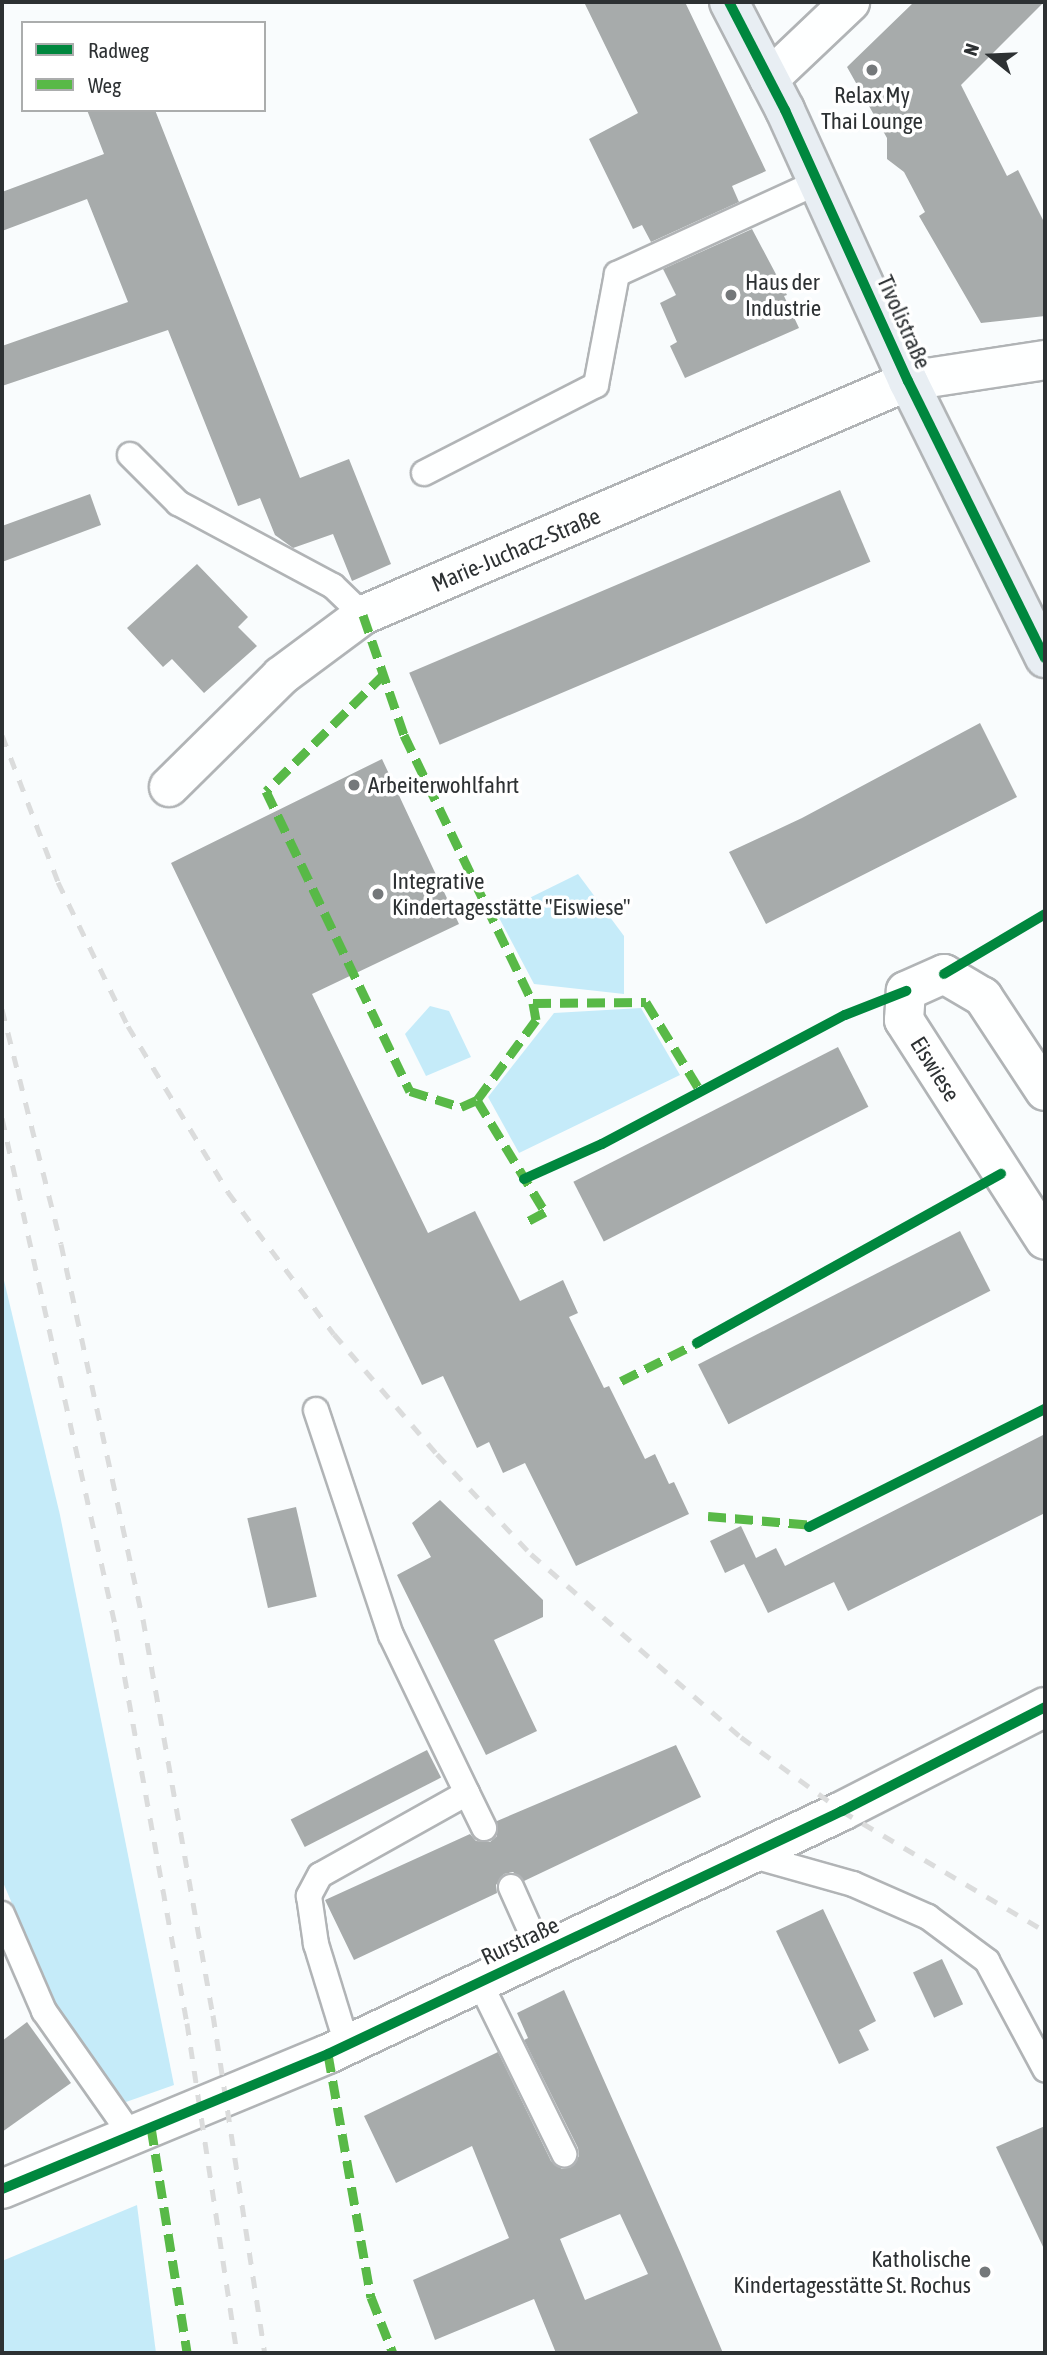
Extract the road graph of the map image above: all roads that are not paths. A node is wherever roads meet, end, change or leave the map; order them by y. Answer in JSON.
{"nodes":[{"id":1,"x":729,"y":2,"type":"edge"},
{"id":2,"x":850,"y":2,"type":"edge"},
{"id":3,"x":769,"y":79,"type":"junction"},
{"id":4,"x":818,"y":182,"type":"junction"},
{"id":5,"x":1045,"y":360,"type":"edge"},
{"id":6,"x":908,"y":381,"type":"junction"},
{"id":7,"x":130,"y":455,"type":"dead end"},
{"id":8,"x":424,"y":473,"type":"dead end"},
{"id":9,"x":363,"y":615,"type":"junction"},
{"id":10,"x":1045,"y":658,"type":"edge"},
{"id":11,"x":169,"y":787,"type":"dead end"},
{"id":12,"x":1045,"y":1091,"type":"edge"},
{"id":13,"x":1045,"y":1240,"type":"edge"},
{"id":14,"x":316,"y":1410,"type":"dead end"},
{"id":15,"x":1045,"y":1707,"type":"edge"},
{"id":16,"x":467,"y":1793,"type":"junction"},
{"id":17,"x":484,"y":1828,"type":"dead end"},
{"id":18,"x":750,"y":1855,"type":"junction"},
{"id":19,"x":511,"y":1887,"type":"dead end"},
{"id":20,"x":2,"y":1914,"type":"edge"},
{"id":21,"x":541,"y":1954,"type":"junction"},
{"id":22,"x":480,"y":1983,"type":"junction"},
{"id":23,"x":347,"y":2045,"type":"junction"},
{"id":24,"x":1045,"y":2068,"type":"edge"},
{"id":25,"x":131,"y":2135,"type":"junction"},
{"id":26,"x":564,"y":2154,"type":"dead end"},
{"id":27,"x":2,"y":2189,"type":"edge"}],
"edges":[{"from":1,"to":3,"type":"main road","name":"Tivolistraße"},
{"from":2,"to":3,"type":"street"},
{"from":3,"to":4,"type":"main road","name":"Tivolistraße"},
{"from":4,"to":6,"type":"main road","name":"Tivolistraße"},
{"from":4,"to":8,"type":"lane"},
{"from":5,"to":6,"type":"street","name":"Marie-Juchacz-Straße"},
{"from":6,"to":9,"type":"street","name":"Marie-Juchacz-Straße"},
{"from":6,"to":10,"type":"main road","name":"Tivolistraße"},
{"from":7,"to":9,"type":"lane"},
{"from":9,"to":11,"type":"street","name":"Marie-Juchacz-Straße"},
{"from":12,"to":13,"type":"street","name":"Eiswiese"},
{"from":14,"to":16,"type":"lane"},
{"from":15,"to":18,"type":"street","name":"Rurstraße"},
{"from":16,"to":17,"type":"lane"},
{"from":16,"to":23,"type":"lane"},
{"from":18,"to":21,"type":"street","name":"Rurstraße"},
{"from":18,"to":24,"type":"lane"},
{"from":19,"to":21,"type":"lane"},
{"from":20,"to":25,"type":"lane"},
{"from":21,"to":22,"type":"street","name":"Rurstraße"},
{"from":22,"to":23,"type":"street","name":"Rurstraße"},
{"from":22,"to":26,"type":"lane"},
{"from":23,"to":25,"type":"street","name":"Rurstraße"},
{"from":25,"to":27,"type":"street","name":"Rurstraße"}]}
